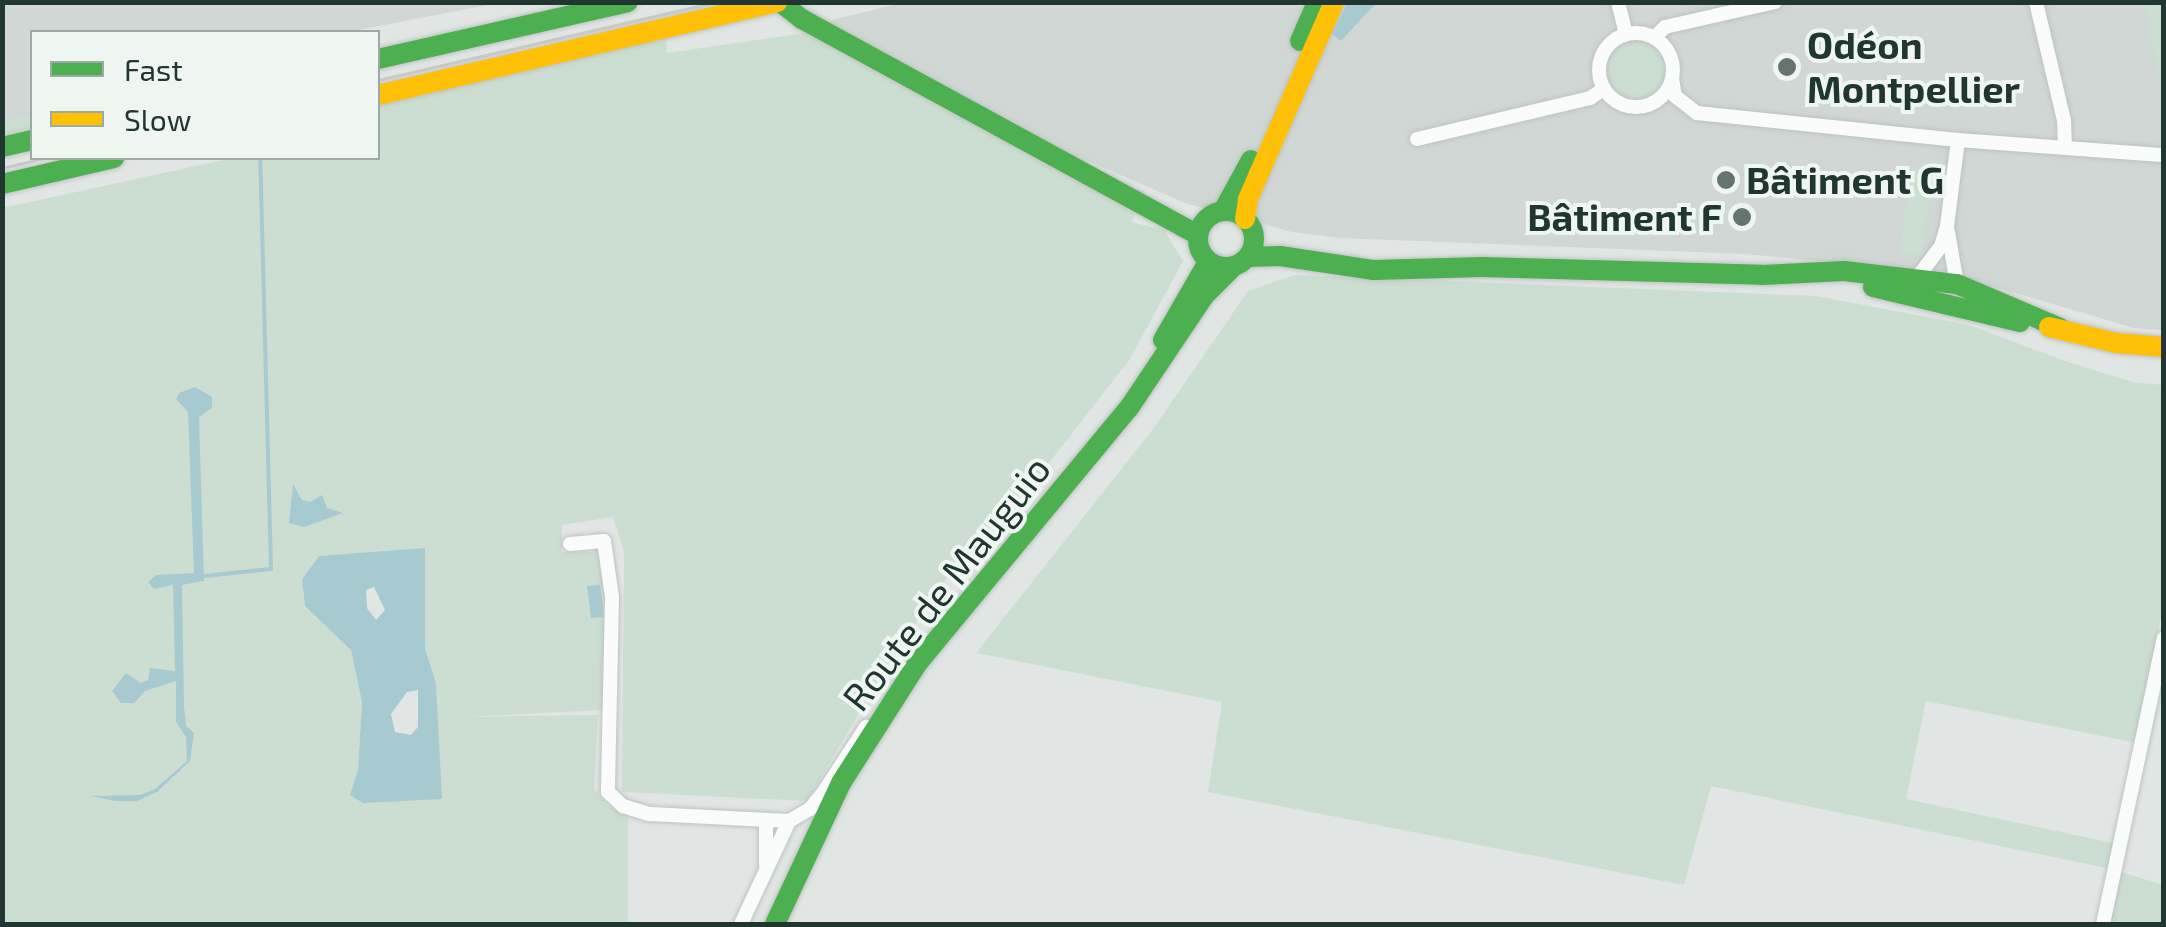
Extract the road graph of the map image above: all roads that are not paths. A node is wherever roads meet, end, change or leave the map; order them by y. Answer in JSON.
{"nodes":[{"id":1,"x":628,"y":2,"type":"edge"},
{"id":2,"x":778,"y":2,"type":"edge"},
{"id":3,"x":1618,"y":2,"type":"edge"},
{"id":4,"x":1775,"y":2,"type":"edge"},
{"id":5,"x":2036,"y":2,"type":"edge"},
{"id":6,"x":752,"y":5,"type":"edge"},
{"id":7,"x":1327,"y":6,"type":"edge"},
{"id":8,"x":722,"y":9,"type":"edge"},
{"id":9,"x":1626,"y":33,"type":"junction"},
{"id":10,"x":1654,"y":38,"type":"junction"},
{"id":11,"x":380,"y":59,"type":"edge"},
{"id":12,"x":1672,"y":78,"type":"junction"},
{"id":13,"x":1604,"y":89,"type":"junction"},
{"id":14,"x":380,"y":94,"type":"edge"},
{"id":15,"x":1418,"y":139,"type":"dead end"},
{"id":16,"x":1958,"y":140,"type":"junction"},
{"id":17,"x":30,"y":141,"type":"edge"},
{"id":18,"x":2,"y":148,"type":"edge"},
{"id":19,"x":2065,"y":148,"type":"junction"},
{"id":20,"x":2164,"y":155,"type":"edge"},
{"id":21,"x":105,"y":160,"type":"edge"},
{"id":22,"x":2,"y":184,"type":"edge"},
{"id":23,"x":1223,"y":211,"type":"junction"},
{"id":24,"x":1249,"y":225,"type":"junction"},
{"id":25,"x":1948,"y":226,"type":"junction"},
{"id":26,"x":1198,"y":235,"type":"junction"},
{"id":27,"x":1208,"y":262,"type":"junction"},
{"id":28,"x":1241,"y":262,"type":"junction"},
{"id":29,"x":1412,"y":267,"type":"junction"},
{"id":30,"x":1762,"y":275,"type":"junction"},
{"id":31,"x":1925,"y":282,"type":"junction"},
{"id":32,"x":1849,"y":284,"type":"junction"},
{"id":33,"x":1955,"y":294,"type":"junction"},
{"id":34,"x":2164,"y":347,"type":"edge"},
{"id":35,"x":1096,"y":448,"type":"junction"},
{"id":36,"x":570,"y":544,"type":"dead end"},
{"id":37,"x":2164,"y":638,"type":"edge"},
{"id":38,"x":917,"y":664,"type":"junction"},
{"id":39,"x":789,"y":821,"type":"junction"},
{"id":40,"x":766,"y":822,"type":"junction"},
{"id":41,"x":766,"y":865,"type":"junction"},
{"id":42,"x":741,"y":924,"type":"edge"},
{"id":43,"x":775,"y":924,"type":"edge"},
{"id":44,"x":2103,"y":924,"type":"edge"}],
"edges":[{"from":1,"to":11,"type":"main road"},
{"from":2,"to":6,"type":"main road"},
{"from":2,"to":26,"type":"main road"},
{"from":3,"to":9,"type":"street"},
{"from":4,"to":10,"type":"street"},
{"from":5,"to":19,"type":"street"},
{"from":6,"to":8,"type":"main road"},
{"from":7,"to":23,"type":"main road"},
{"from":7,"to":24,"type":"main road"},
{"from":8,"to":14,"type":"main road"},
{"from":9,"to":10,"type":"street"},
{"from":9,"to":13,"type":"street"},
{"from":10,"to":12,"type":"street"},
{"from":12,"to":13,"type":"street"},
{"from":12,"to":16,"type":"street"},
{"from":13,"to":15,"type":"street"},
{"from":16,"to":19,"type":"street"},
{"from":16,"to":25,"type":"street"},
{"from":17,"to":18,"type":"main road"},
{"from":19,"to":20,"type":"street"},
{"from":21,"to":22,"type":"main road"},
{"from":23,"to":24,"type":"main road"},
{"from":23,"to":26,"type":"main road"},
{"from":24,"to":28,"type":"main road"},
{"from":24,"to":29,"type":"main road"},
{"from":25,"to":31,"type":"street"},
{"from":25,"to":33,"type":"street"},
{"from":26,"to":27,"type":"main road"},
{"from":27,"to":28,"type":"main road"},
{"from":27,"to":35,"type":"main road","name":"Route de Mauguio"},
{"from":28,"to":29,"type":"main road"},
{"from":28,"to":35,"type":"main road","name":"Route de Mauguio"},
{"from":29,"to":30,"type":"main road"},
{"from":30,"to":31,"type":"main road"},
{"from":30,"to":32,"type":"main road"},
{"from":31,"to":32,"type":"main road"},
{"from":31,"to":33,"type":"main road"},
{"from":32,"to":33,"type":"main road"},
{"from":33,"to":34,"type":"main road"},
{"from":35,"to":38,"type":"main road","name":"Route de Mauguio"},
{"from":36,"to":40,"type":"street"},
{"from":37,"to":44,"type":"street"},
{"from":38,"to":39,"type":"street"},
{"from":38,"to":43,"type":"main road","name":"Route de Mauguio"},
{"from":39,"to":40,"type":"street"},
{"from":39,"to":41,"type":"street"},
{"from":40,"to":41,"type":"street"},
{"from":41,"to":42,"type":"street"}]}
